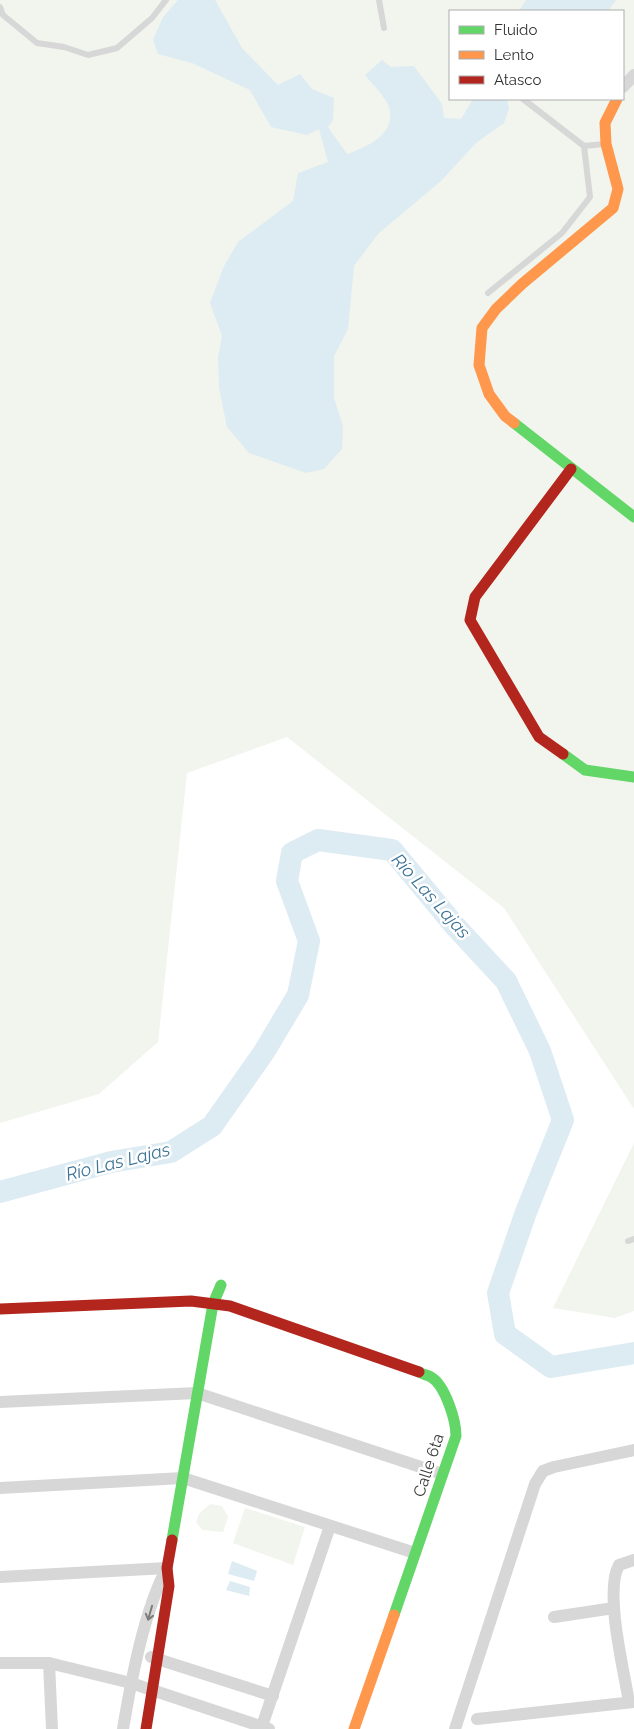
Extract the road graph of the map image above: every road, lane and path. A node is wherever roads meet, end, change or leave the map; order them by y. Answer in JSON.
{"nodes":[{"id":1,"x":166,"y":0,"type":"edge"},
{"id":2,"x":379,"y":0,"type":"edge"},
{"id":3,"x":0,"y":7,"type":"edge"},
{"id":4,"x":384,"y":28,"type":"dead end"},
{"id":5,"x":634,"y":75,"type":"edge"},
{"id":6,"x":624,"y":86,"type":"edge"},
{"id":7,"x":524,"y":100,"type":"edge"},
{"id":8,"x":616,"y":100,"type":"edge"},
{"id":9,"x":606,"y":144,"type":"junction"},
{"id":10,"x":584,"y":146,"type":"junction"},
{"id":11,"x":488,"y":293,"type":"dead end"},
{"id":12,"x":571,"y":470,"type":"junction"},
{"id":13,"x":634,"y":518,"type":"edge"},
{"id":14,"x":634,"y":777,"type":"edge"},
{"id":15,"x":221,"y":1286,"type":"dead end"},
{"id":16,"x":213,"y":1304,"type":"junction"},
{"id":17,"x":0,"y":1309,"type":"edge"},
{"id":18,"x":197,"y":1393,"type":"junction"},
{"id":19,"x":0,"y":1402,"type":"edge"},
{"id":20,"x":634,"y":1450,"type":"edge"},
{"id":21,"x":442,"y":1474,"type":"junction"},
{"id":22,"x":183,"y":1478,"type":"junction"},
{"id":23,"x":0,"y":1488,"type":"edge"},
{"id":24,"x":330,"y":1526,"type":"junction"},
{"id":25,"x":415,"y":1553,"type":"junction"},
{"id":26,"x":634,"y":1560,"type":"edge"},
{"id":27,"x":167,"y":1568,"type":"junction"},
{"id":28,"x":0,"y":1577,"type":"edge"},
{"id":29,"x":614,"y":1608,"type":"junction"},
{"id":30,"x":554,"y":1618,"type":"dead end"},
{"id":31,"x":139,"y":1652,"type":"junction"},
{"id":32,"x":157,"y":1658,"type":"junction"},
{"id":33,"x":0,"y":1663,"type":"edge"},
{"id":34,"x":48,"y":1663,"type":"junction"},
{"id":35,"x":131,"y":1683,"type":"junction"},
{"id":36,"x":152,"y":1689,"type":"junction"},
{"id":37,"x":273,"y":1696,"type":"junction"},
{"id":38,"x":632,"y":1702,"type":"edge"},
{"id":39,"x":477,"y":1719,"type":"dead end"},
{"id":40,"x":264,"y":1728,"type":"edge"},
{"id":41,"x":52,"y":1729,"type":"edge"},
{"id":42,"x":123,"y":1729,"type":"edge"},
{"id":43,"x":146,"y":1729,"type":"edge"},
{"id":44,"x":354,"y":1729,"type":"edge"},
{"id":45,"x":455,"y":1729,"type":"edge"}],
"edges":[{"from":1,"to":3,"type":"lane"},
{"from":2,"to":4,"type":"lane"},
{"from":5,"to":6,"type":"street"},
{"from":7,"to":10,"type":"lane"},
{"from":8,"to":9,"type":"street"},
{"from":9,"to":10,"type":"lane"},
{"from":9,"to":12,"type":"street"},
{"from":10,"to":11,"type":"lane"},
{"from":12,"to":13,"type":"street"},
{"from":12,"to":14,"type":"street"},
{"from":15,"to":16,"type":"street"},
{"from":16,"to":17,"type":"street","name":"Calle 6ta"},
{"from":16,"to":18,"type":"street"},
{"from":16,"to":21,"type":"street","name":"Calle 6ta"},
{"from":18,"to":19,"type":"street"},
{"from":18,"to":21,"type":"street"},
{"from":18,"to":22,"type":"street"},
{"from":20,"to":45,"type":"street"},
{"from":21,"to":25,"type":"street","name":"Calle 6ta"},
{"from":22,"to":23,"type":"street"},
{"from":22,"to":24,"type":"street"},
{"from":22,"to":27,"type":"street"},
{"from":24,"to":25,"type":"street"},
{"from":24,"to":37,"type":"street"},
{"from":25,"to":44,"type":"street","name":"Calle 6ta"},
{"from":26,"to":29,"type":"street"},
{"from":27,"to":28,"type":"street"},
{"from":27,"to":31,"type":"street","one_way":true},
{"from":27,"to":32,"type":"street"},
{"from":29,"to":30,"type":"street"},
{"from":29,"to":38,"type":"street"},
{"from":31,"to":32,"type":"street"},
{"from":31,"to":35,"type":"street"},
{"from":32,"to":36,"type":"street"},
{"from":32,"to":37,"type":"street"},
{"from":33,"to":34,"type":"street"},
{"from":34,"to":35,"type":"street"},
{"from":34,"to":41,"type":"street"},
{"from":35,"to":36,"type":"street"},
{"from":35,"to":42,"type":"street"},
{"from":36,"to":40,"type":"street"},
{"from":36,"to":43,"type":"street"},
{"from":37,"to":40,"type":"street"},
{"from":38,"to":39,"type":"street"}]}
